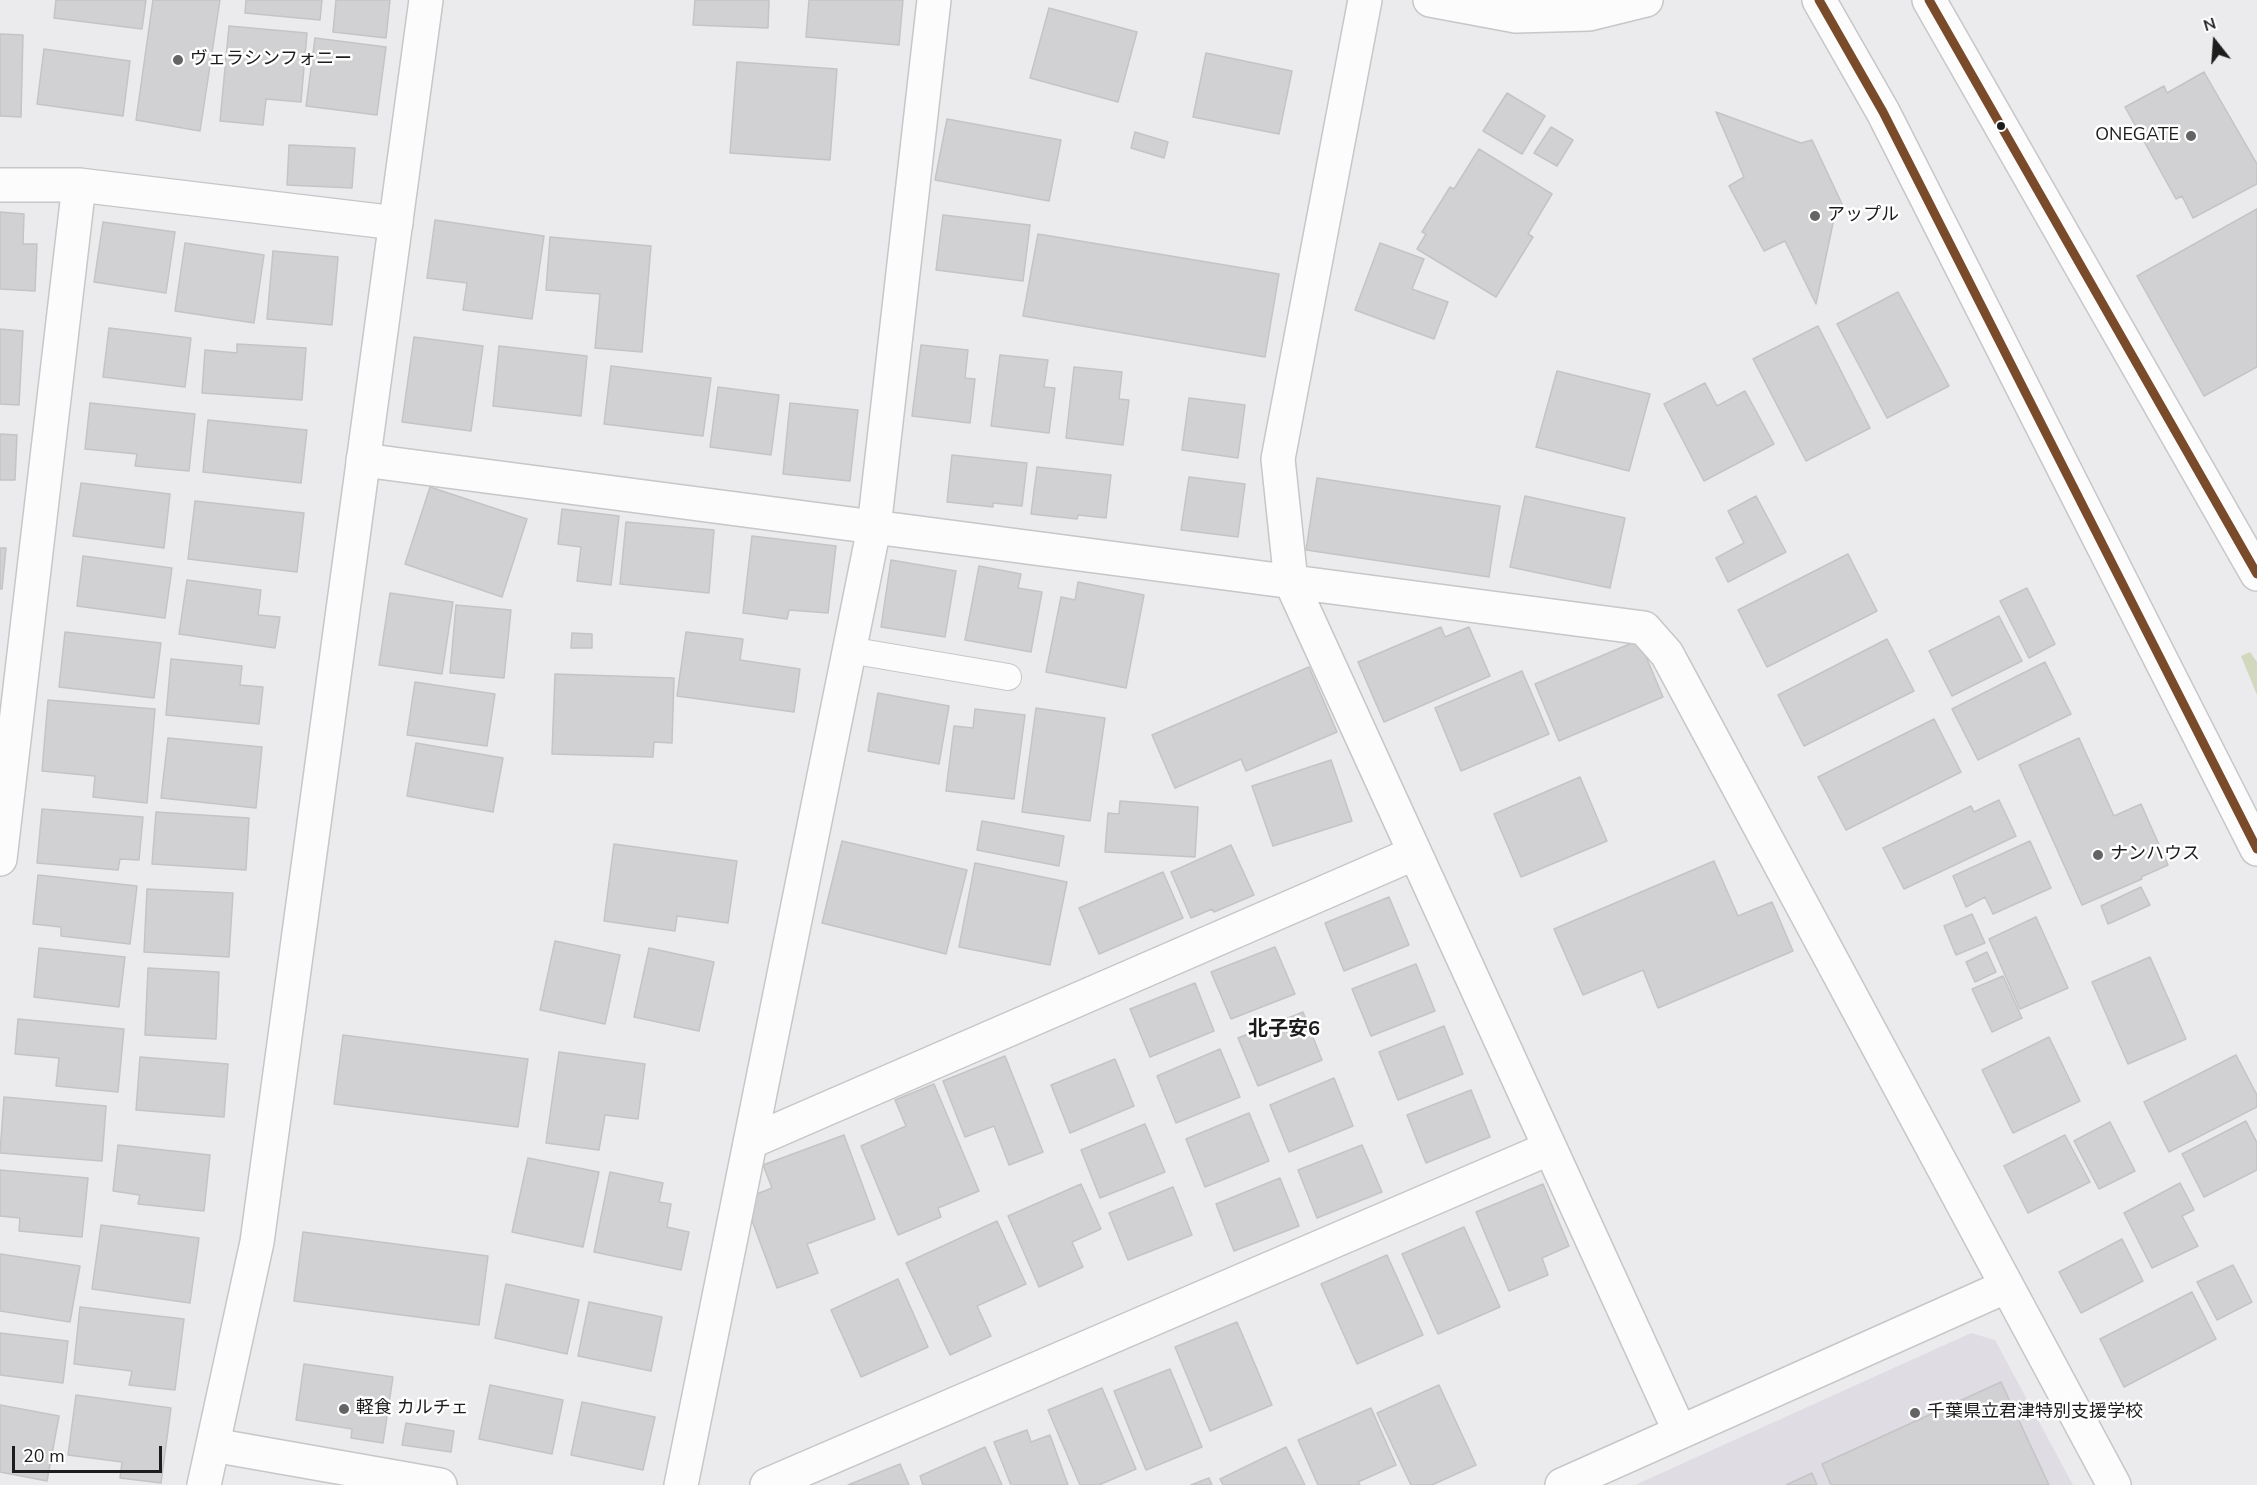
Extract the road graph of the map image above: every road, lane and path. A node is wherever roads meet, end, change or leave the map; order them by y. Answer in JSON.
{"nodes":[{"id":1,"x":426,"y":0,"type":"edge"},
{"id":2,"x":934,"y":0,"type":"edge"},
{"id":3,"x":1365,"y":0,"type":"edge"},
{"id":4,"x":1430,"y":0,"type":"edge"},
{"id":5,"x":1646,"y":0,"type":"edge"},
{"id":6,"x":1819,"y":0,"type":"edge"},
{"id":7,"x":1929,"y":0,"type":"edge"},
{"id":8,"x":0,"y":185,"type":"edge"},
{"id":9,"x":79,"y":185,"type":"junction"},
{"id":10,"x":396,"y":223,"type":"junction"},
{"id":11,"x":363,"y":460,"type":"junction"},
{"id":12,"x":874,"y":528,"type":"junction"},
{"id":13,"x":2257,"y":574,"type":"edge"},
{"id":14,"x":1291,"y":582,"type":"junction"},
{"id":15,"x":849,"y":650,"type":"junction"},
{"id":16,"x":1008,"y":677,"type":"dead end"},
{"id":17,"x":2257,"y":849,"type":"edge"},
{"id":18,"x":1415,"y":853,"type":"junction"},
{"id":19,"x":0,"y":859,"type":"edge"},
{"id":20,"x":750,"y":1142,"type":"junction"},
{"id":21,"x":1550,"y":1148,"type":"junction"},
{"id":22,"x":2007,"y":1286,"type":"junction"},
{"id":23,"x":1680,"y":1432,"type":"junction"},
{"id":24,"x":213,"y":1445,"type":"junction"},
{"id":25,"x":204,"y":1485,"type":"edge"},
{"id":26,"x":440,"y":1485,"type":"edge"},
{"id":27,"x":681,"y":1485,"type":"edge"},
{"id":28,"x":767,"y":1485,"type":"edge"},
{"id":29,"x":1562,"y":1485,"type":"edge"},
{"id":30,"x":2114,"y":1485,"type":"edge"}],
"edges":[{"from":1,"to":10,"type":"main road"},
{"from":2,"to":12,"type":"main road"},
{"from":3,"to":14,"type":"main road"},
{"from":4,"to":5,"type":"main road"},
{"from":6,"to":17,"type":"main road"},
{"from":7,"to":13,"type":"main road"},
{"from":8,"to":9,"type":"main road"},
{"from":9,"to":10,"type":"main road"},
{"from":9,"to":19,"type":"main road"},
{"from":10,"to":11,"type":"main road"},
{"from":11,"to":12,"type":"main road"},
{"from":11,"to":24,"type":"main road"},
{"from":12,"to":14,"type":"main road"},
{"from":12,"to":15,"type":"main road"},
{"from":14,"to":18,"type":"main road"},
{"from":14,"to":22,"type":"main road"},
{"from":15,"to":16,"type":"lane"},
{"from":15,"to":20,"type":"main road"},
{"from":18,"to":20,"type":"main road"},
{"from":18,"to":21,"type":"main road"},
{"from":20,"to":27,"type":"main road"},
{"from":21,"to":23,"type":"main road"},
{"from":21,"to":28,"type":"main road"},
{"from":22,"to":23,"type":"main road"},
{"from":22,"to":30,"type":"main road"},
{"from":23,"to":29,"type":"main road"},
{"from":24,"to":25,"type":"main road"},
{"from":24,"to":26,"type":"main road"}]}
